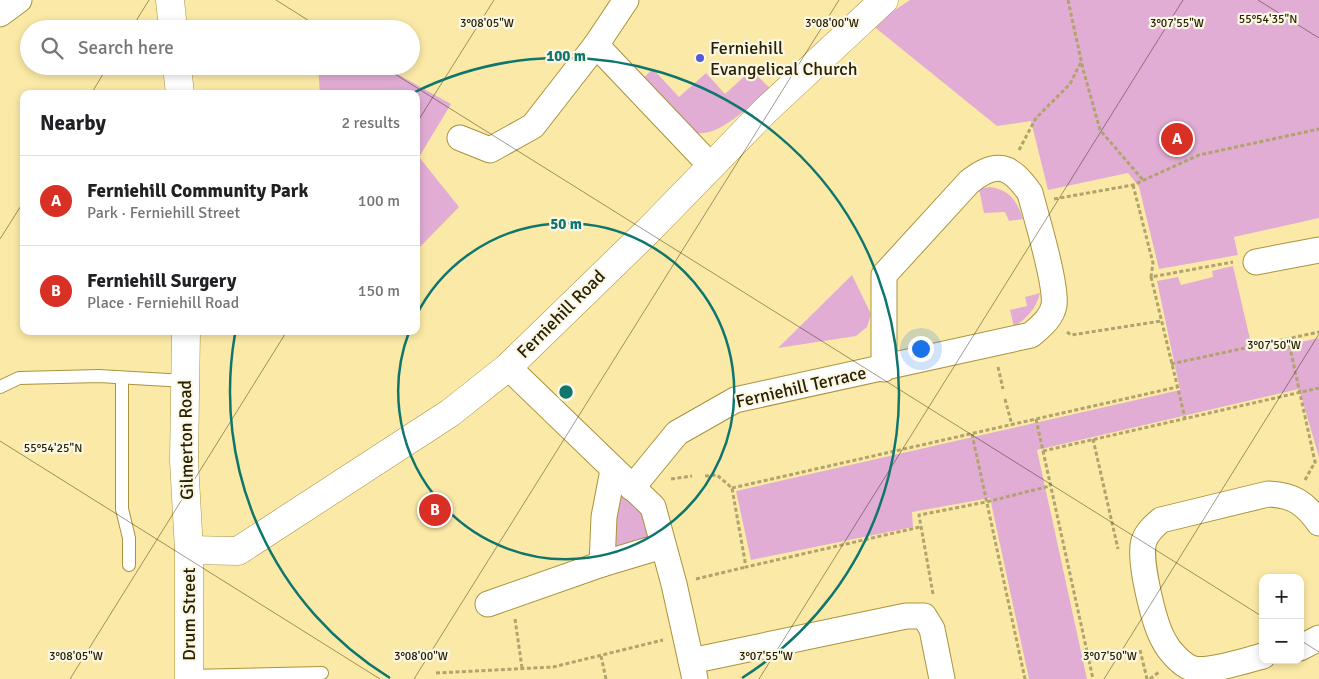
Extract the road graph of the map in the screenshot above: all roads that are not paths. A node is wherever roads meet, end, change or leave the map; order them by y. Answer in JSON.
{"nodes":[{"id":1,"x":19,"y":0,"type":"edge"},
{"id":2,"x":170,"y":0,"type":"edge"},
{"id":3,"x":626,"y":0,"type":"edge"},
{"id":4,"x":884,"y":0,"type":"edge"},
{"id":5,"x":0,"y":14,"type":"edge"},
{"id":6,"x":173,"y":20,"type":"edge"},
{"id":7,"x":596,"y":45,"type":"junction"},
{"id":8,"x":178,"y":75,"type":"edge"},
{"id":9,"x":180,"y":90,"type":"edge"},
{"id":10,"x":460,"y":138,"type":"dead end"},
{"id":11,"x":711,"y":166,"type":"junction"},
{"id":12,"x":1319,"y":250,"type":"edge"},
{"id":13,"x":1256,"y":262,"type":"road end"},
{"id":14,"x":186,"y":335,"type":"edge"},
{"id":15,"x":508,"y":367,"type":"junction"},
{"id":16,"x":884,"y":368,"type":"junction"},
{"id":17,"x":122,"y":378,"type":"junction"},
{"id":18,"x":185,"y":382,"type":"junction"},
{"id":19,"x":0,"y":387,"type":"edge"},
{"id":20,"x":612,"y":470,"type":"junction"},
{"id":21,"x":632,"y":488,"type":"junction"},
{"id":22,"x":1319,"y":523,"type":"edge"},
{"id":23,"x":662,"y":546,"type":"junction"},
{"id":24,"x":189,"y":550,"type":"junction"},
{"id":25,"x":602,"y":564,"type":"junction"},
{"id":26,"x":128,"y":565,"type":"dead end"},
{"id":27,"x":488,"y":604,"type":"dead end"},
{"id":28,"x":1319,"y":638,"type":"edge"},
{"id":29,"x":1304,"y":646,"type":"edge"},
{"id":30,"x":1259,"y":657,"type":"edge"},
{"id":31,"x":693,"y":670,"type":"edge"},
{"id":32,"x":322,"y":673,"type":"dead end"},
{"id":33,"x":189,"y":677,"type":"edge"},
{"id":34,"x":942,"y":679,"type":"edge"}],
"edges":[{"from":1,"to":5,"type":"street"},
{"from":2,"to":6,"type":"street"},
{"from":3,"to":7,"type":"street"},
{"from":4,"to":11,"type":"street","name":"Ferniehill Road"},
{"from":7,"to":10,"type":"street"},
{"from":7,"to":11,"type":"street"},
{"from":8,"to":9,"type":"street"},
{"from":11,"to":15,"type":"street","name":"Ferniehill Road"},
{"from":12,"to":13,"type":"street"},
{"from":14,"to":18,"type":"street","name":"Gilmerton Road"},
{"from":15,"to":20,"type":"street"},
{"from":15,"to":24,"type":"street","name":"Ferniehill Road"},
{"from":16,"to":16,"type":"street","name":"Ferniehill Terrace"},
{"from":16,"to":21,"type":"street","name":"Ferniehill Terrace"},
{"from":17,"to":18,"type":"lane"},
{"from":17,"to":19,"type":"lane"},
{"from":17,"to":26,"type":"lane"},
{"from":18,"to":24,"type":"street","name":"Gilmerton Road"},
{"from":20,"to":21,"type":"street"},
{"from":20,"to":25,"type":"street"},
{"from":21,"to":23,"type":"street"},
{"from":22,"to":30,"type":"street"},
{"from":23,"to":25,"type":"street"},
{"from":23,"to":31,"type":"street"},
{"from":24,"to":33,"type":"street","name":"Drum Street"},
{"from":25,"to":27,"type":"street"},
{"from":28,"to":29,"type":"street"},
{"from":31,"to":34,"type":"street"},
{"from":32,"to":33,"type":"lane"}]}
